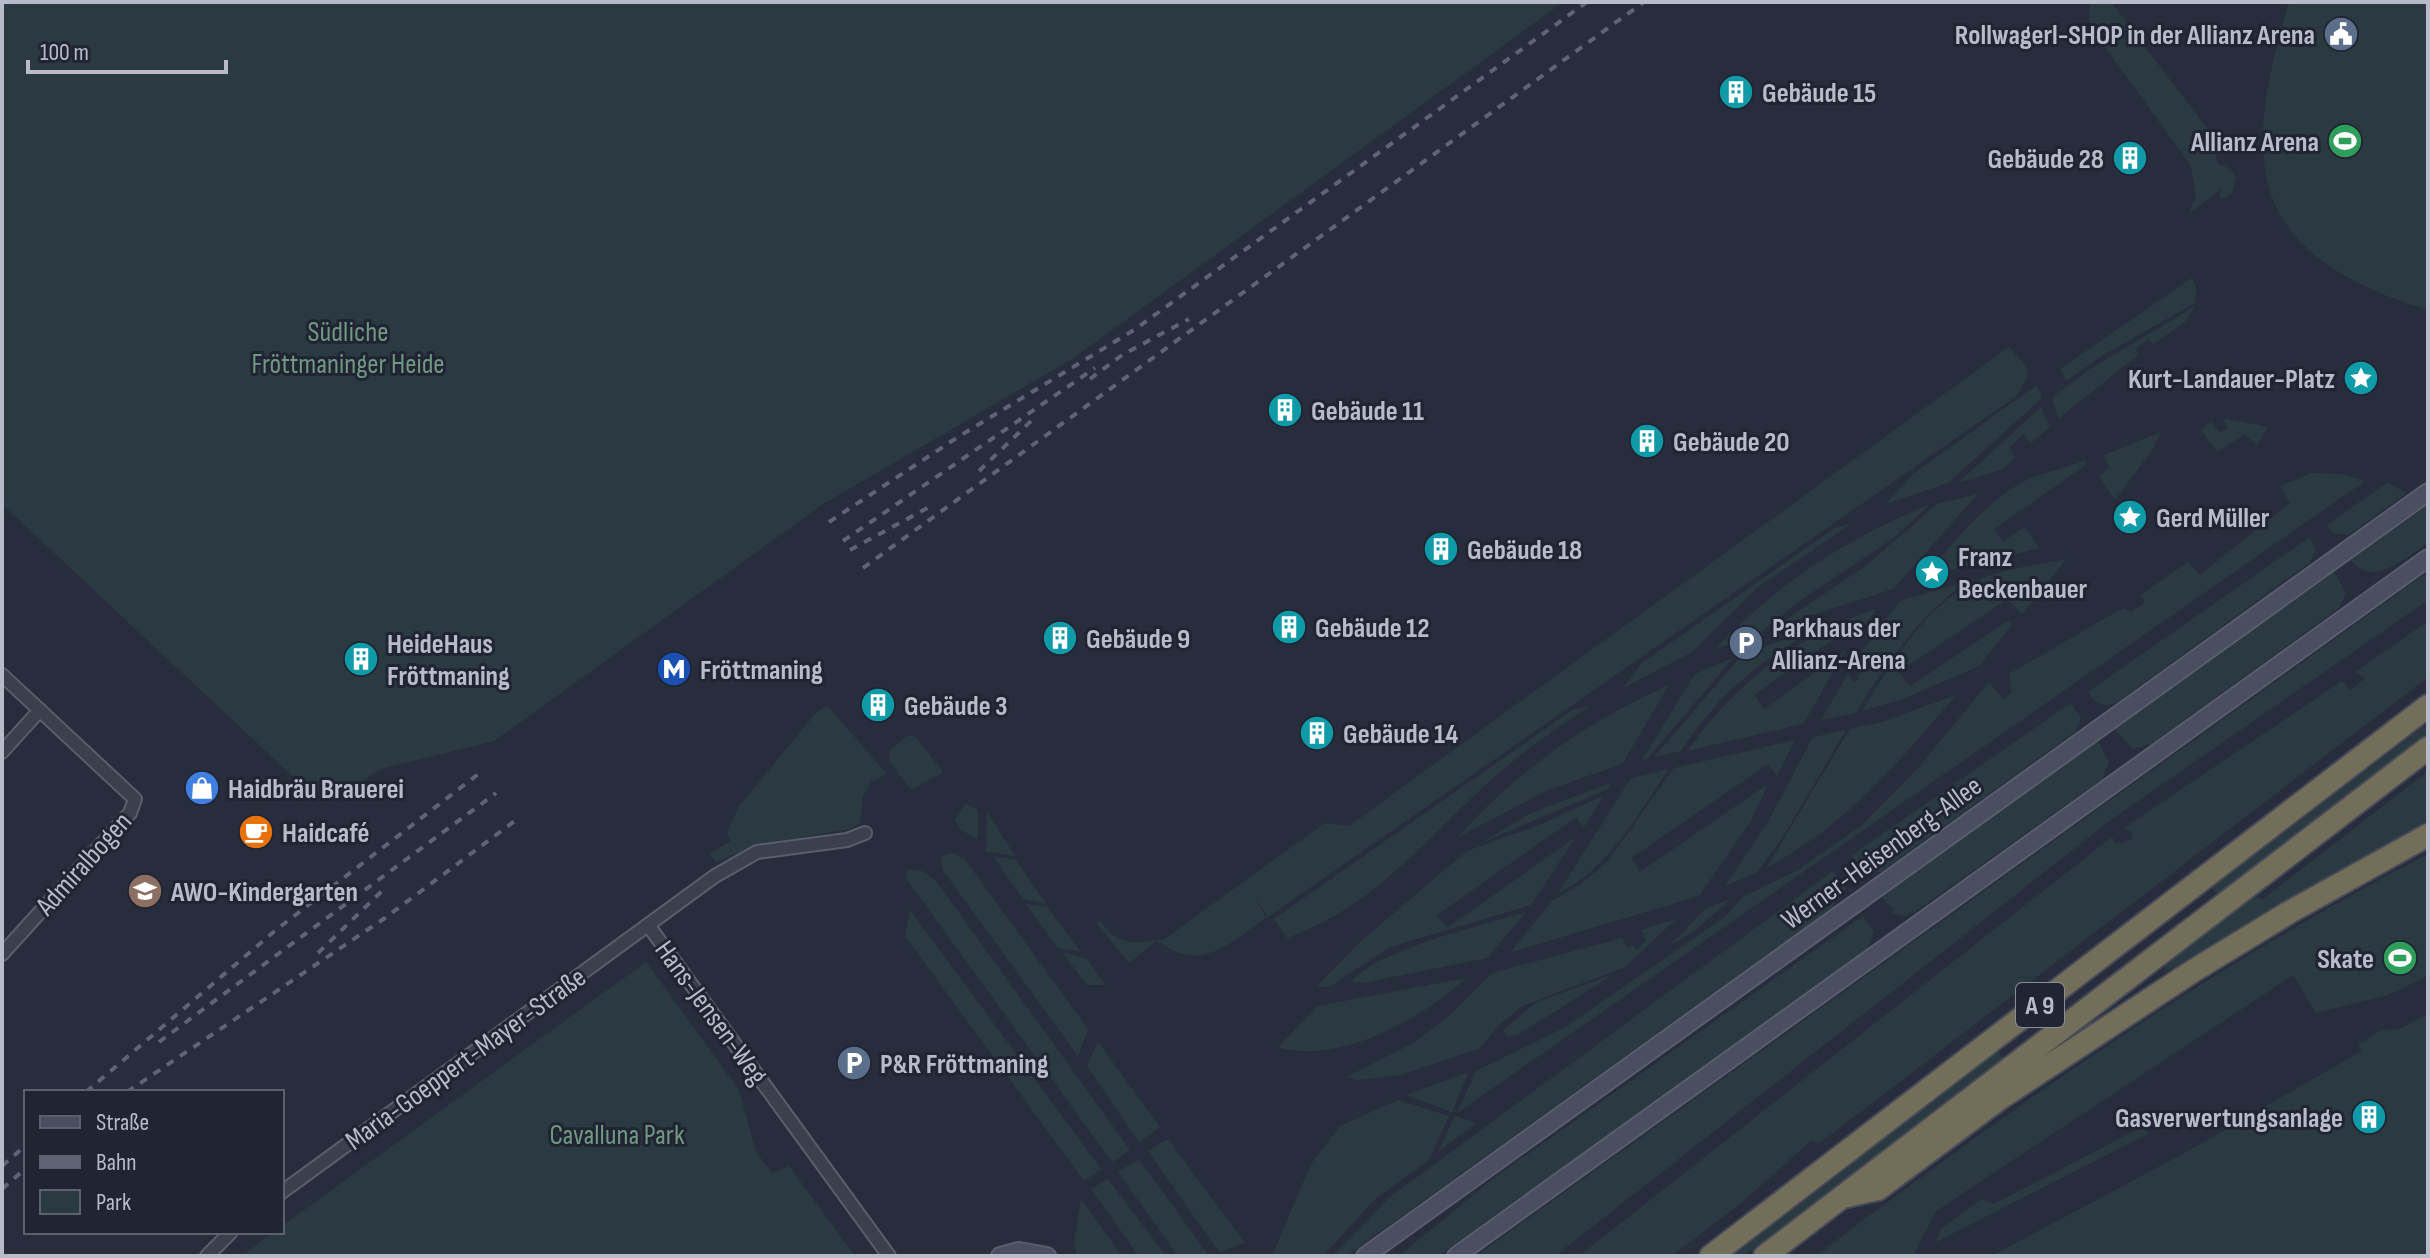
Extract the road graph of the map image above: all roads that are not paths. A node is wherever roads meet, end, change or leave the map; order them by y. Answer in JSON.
{"nodes":[{"id":1,"x":2428,"y":492,"type":"edge"},
{"id":2,"x":2428,"y":558,"type":"edge"},
{"id":3,"x":2,"y":675,"type":"edge"},
{"id":4,"x":2428,"y":706,"type":"edge"},
{"id":5,"x":40,"y":710,"type":"junction"},
{"id":6,"x":2428,"y":748,"type":"edge"},
{"id":7,"x":2,"y":752,"type":"edge"},
{"id":8,"x":865,"y":833,"type":"dead end"},
{"id":9,"x":2428,"y":835,"type":"edge"},
{"id":10,"x":648,"y":925,"type":"junction"},
{"id":11,"x":2,"y":954,"type":"edge"},
{"id":12,"x":284,"y":1191,"type":"edge"},
{"id":13,"x":1841,"y":1197,"type":"junction"},
{"id":14,"x":229,"y":1234,"type":"edge"},
{"id":15,"x":1376,"y":1253,"type":"edge"},
{"id":16,"x":207,"y":1256,"type":"edge"},
{"id":17,"x":213,"y":1256,"type":"edge"},
{"id":18,"x":889,"y":1256,"type":"edge"},
{"id":19,"x":1000,"y":1256,"type":"edge"},
{"id":20,"x":1047,"y":1256,"type":"edge"},
{"id":21,"x":1456,"y":1256,"type":"edge"},
{"id":22,"x":1711,"y":1256,"type":"edge"},
{"id":23,"x":1765,"y":1256,"type":"edge"}],
"edges":[{"from":1,"to":15,"type":"street","name":"Werner-Heisenberg-Allee"},
{"from":2,"to":21,"type":"street"},
{"from":3,"to":5,"type":"street","name":"Admiralbogen"},
{"from":4,"to":22,"type":"highway","number":"A 9"},
{"from":5,"to":7,"type":"street"},
{"from":5,"to":11,"type":"street","name":"Admiralbogen"},
{"from":6,"to":13,"type":"highway","number":"A 9"},
{"from":8,"to":10,"type":"street","name":"Hans-Jensen-Weg"},
{"from":9,"to":13,"type":"highway"},
{"from":10,"to":12,"type":"street","name":"Maria-Goeppert-Mayer-Straße"},
{"from":10,"to":18,"type":"street","name":"Hans-Jensen-Weg"},
{"from":13,"to":23,"type":"highway","number":"A 9"},
{"from":14,"to":16,"type":"street"},
{"from":14,"to":17,"type":"street"},
{"from":19,"to":20,"type":"street"}]}
